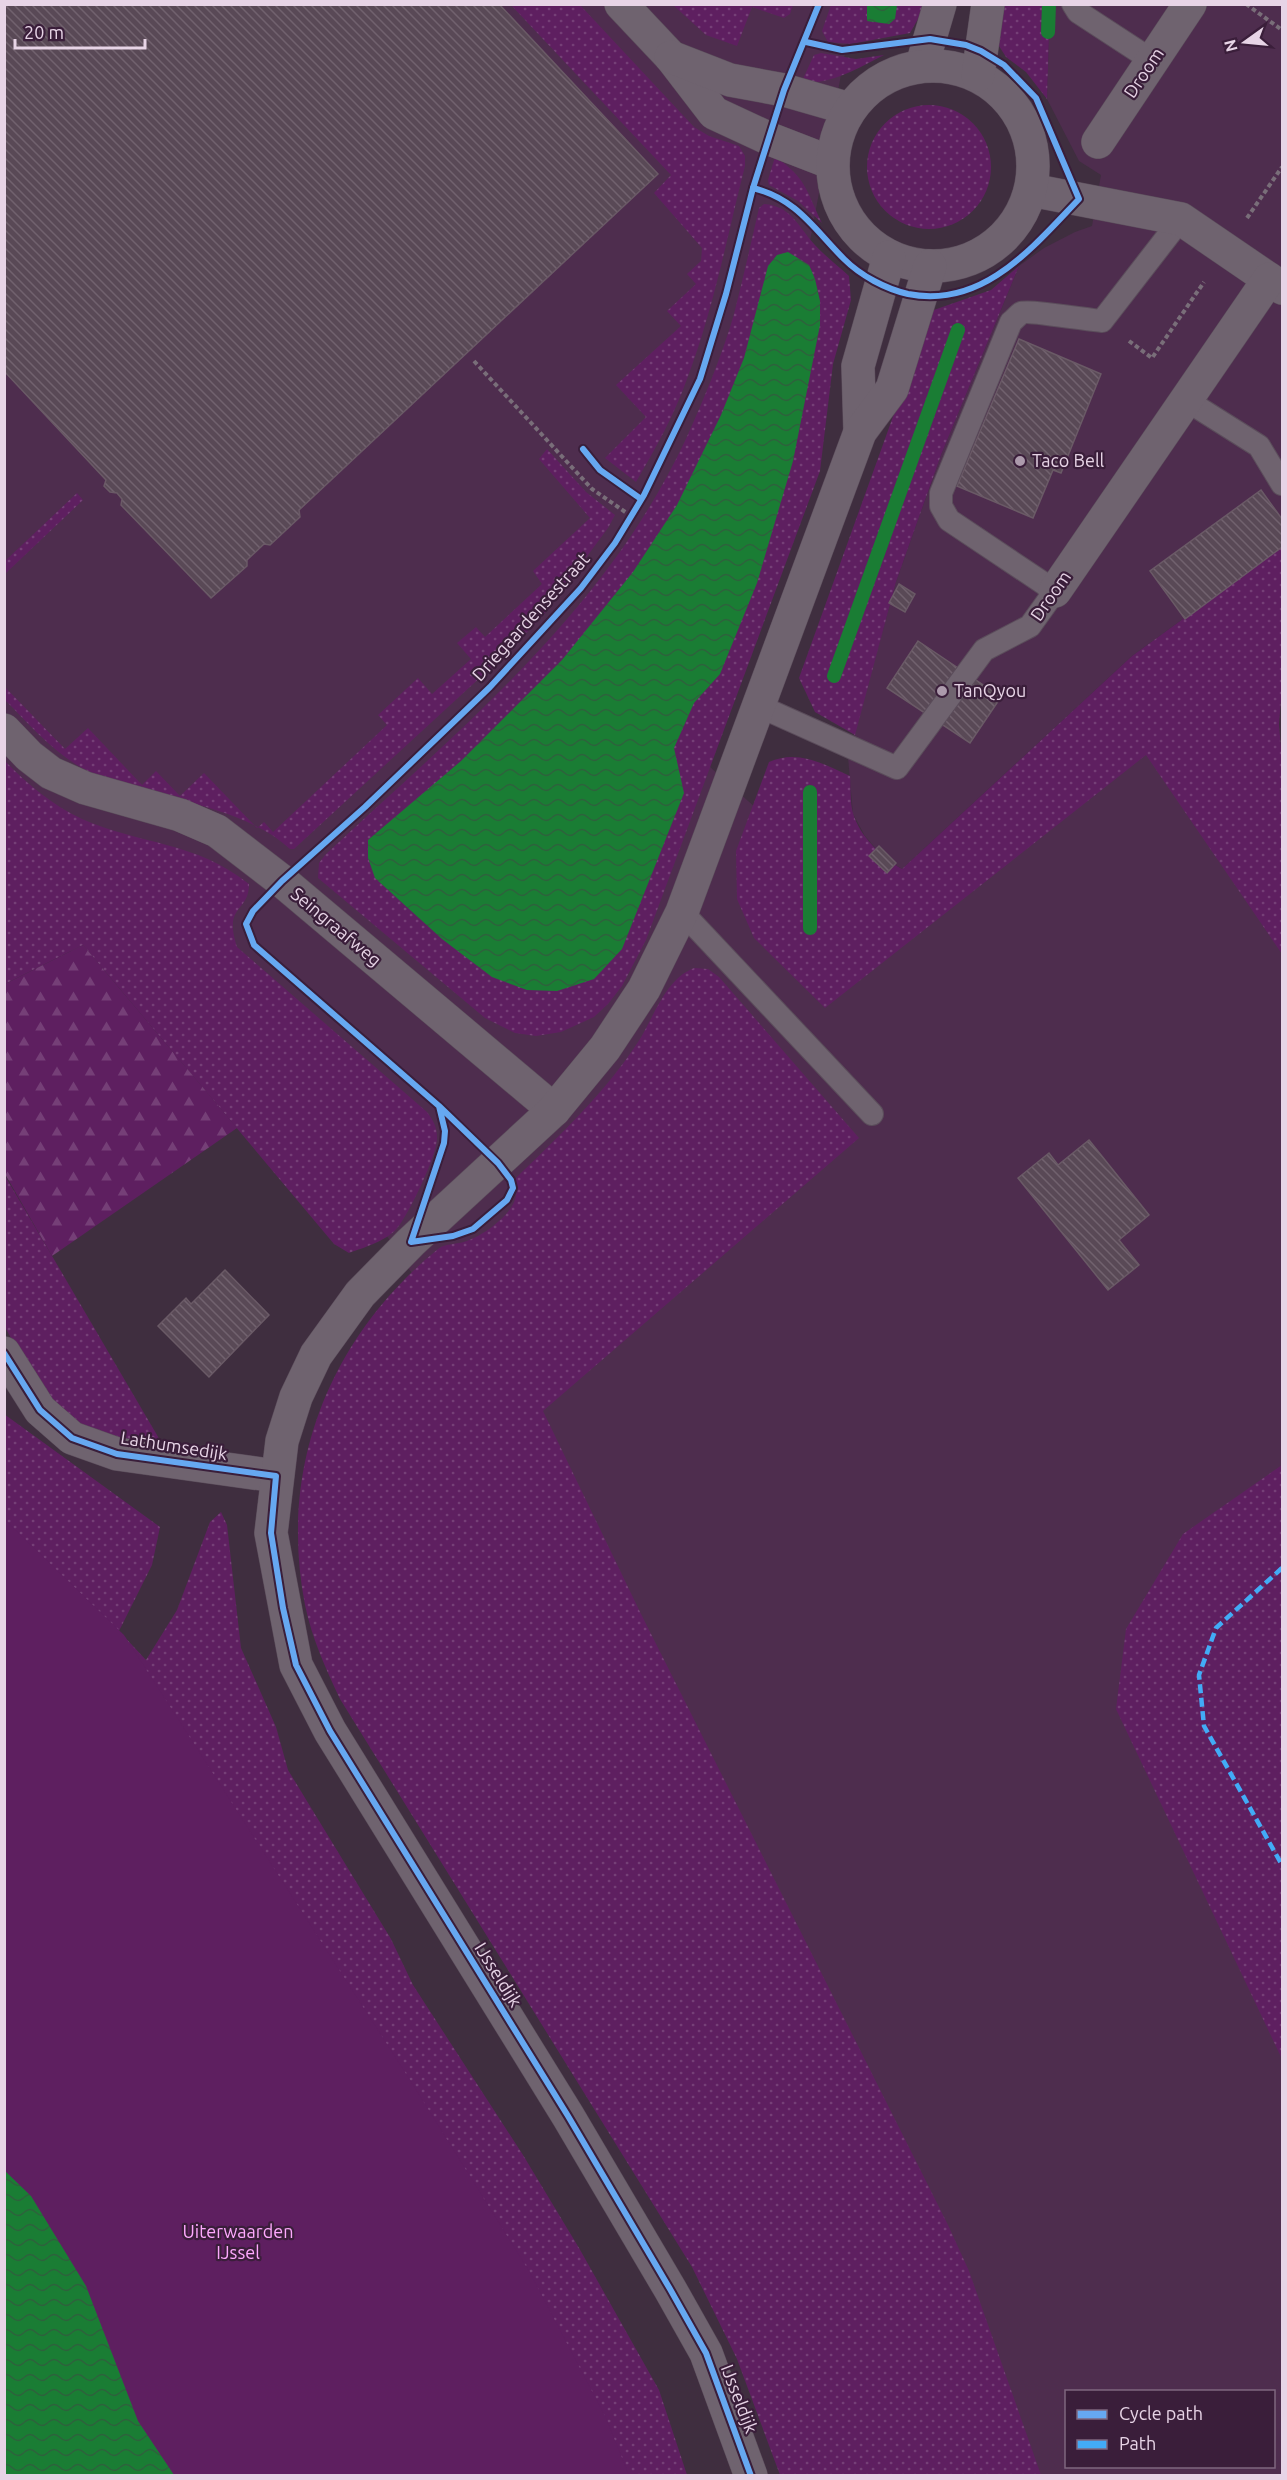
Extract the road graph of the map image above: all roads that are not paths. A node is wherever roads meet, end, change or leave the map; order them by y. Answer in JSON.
{"nodes":[{"id":1,"x":621,"y":4,"type":"edge"},
{"id":2,"x":940,"y":4,"type":"edge"},
{"id":3,"x":988,"y":4,"type":"edge"},
{"id":4,"x":1073,"y":4,"type":"edge"},
{"id":5,"x":1190,"y":4,"type":"edge"},
{"id":6,"x":671,"y":57,"type":"junction"},
{"id":7,"x":1152,"y":61,"type":"junction"},
{"id":8,"x":922,"y":65,"type":"junction"},
{"id":9,"x":978,"y":75,"type":"junction"},
{"id":10,"x":850,"y":109,"type":"junction"},
{"id":11,"x":1098,"y":142,"type":"dead end"},
{"id":12,"x":832,"y":163,"type":"junction"},
{"id":13,"x":1031,"y":190,"type":"junction"},
{"id":14,"x":1181,"y":219,"type":"junction"},
{"id":15,"x":889,"y":257,"type":"junction"},
{"id":16,"x":930,"y":266,"type":"junction"},
{"id":17,"x":1276,"y":283,"type":"edge"},
{"id":18,"x":1186,"y":400,"type":"junction"},
{"id":19,"x":860,"y":432,"type":"junction"},
{"id":20,"x":1282,"y":484,"type":"edge"},
{"id":21,"x":1054,"y":591,"type":"junction"},
{"id":22,"x":759,"y":706,"type":"junction"},
{"id":23,"x":4,"y":730,"type":"edge"},
{"id":24,"x":682,"y":912,"type":"junction"},
{"id":25,"x":554,"y":1110,"type":"junction"},
{"id":26,"x":872,"y":1114,"type":"dead end"},
{"id":27,"x":4,"y":1353,"type":"edge"},
{"id":28,"x":276,"y":1476,"type":"junction"},
{"id":29,"x":751,"y":2475,"type":"edge"}],
"edges":[{"from":1,"to":6,"type":"street"},
{"from":2,"to":8,"type":"street"},
{"from":3,"to":9,"type":"street"},
{"from":4,"to":7,"type":"lane"},
{"from":5,"to":7,"type":"street","name":"Droom"},
{"from":6,"to":10,"type":"street"},
{"from":6,"to":12,"type":"street"},
{"from":7,"to":11,"type":"street","name":"Droom"},
{"from":8,"to":9,"type":"street"},
{"from":8,"to":10,"type":"street"},
{"from":9,"to":13,"type":"street"},
{"from":10,"to":12,"type":"street"},
{"from":12,"to":15,"type":"street"},
{"from":13,"to":14,"type":"street","name":"Droom"},
{"from":13,"to":16,"type":"street"},
{"from":14,"to":17,"type":"street","name":"Droom"},
{"from":14,"to":21,"type":"lane"},
{"from":15,"to":16,"type":"street"},
{"from":15,"to":19,"type":"street"},
{"from":16,"to":19,"type":"street"},
{"from":17,"to":18,"type":"street","name":"Droom"},
{"from":18,"to":20,"type":"lane"},
{"from":18,"to":21,"type":"street","name":"Droom"},
{"from":19,"to":22,"type":"street"},
{"from":21,"to":22,"type":"lane","name":"Droom"},
{"from":22,"to":24,"type":"street"},
{"from":23,"to":25,"type":"street","name":"Seingraafweg"},
{"from":24,"to":25,"type":"street"},
{"from":24,"to":26,"type":"lane"},
{"from":25,"to":28,"type":"street"},
{"from":27,"to":28,"type":"street","name":"Lathumsedijk"},
{"from":28,"to":29,"type":"street","name":"IJsseldijk"}]}
